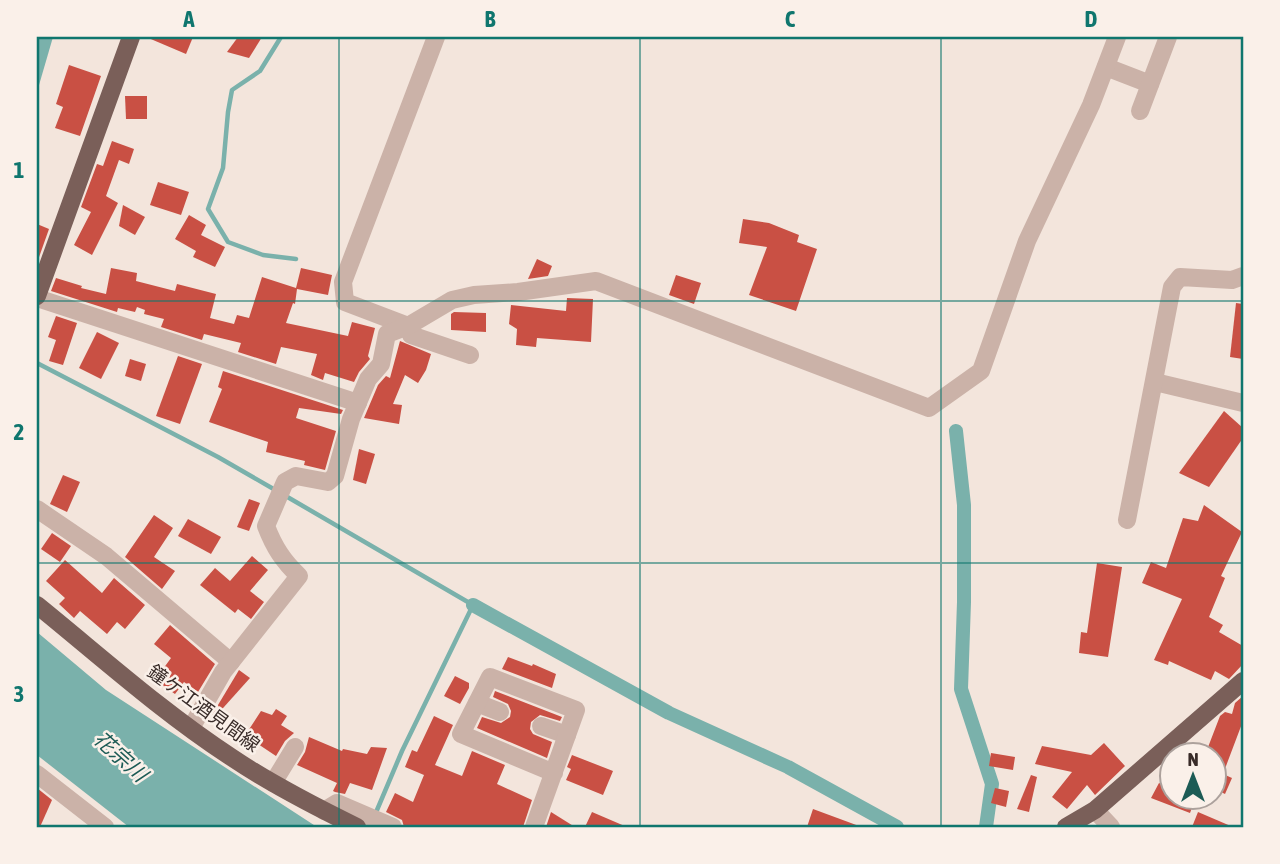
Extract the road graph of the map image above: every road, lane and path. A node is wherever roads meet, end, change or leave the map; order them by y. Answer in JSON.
{"nodes":[{"id":1,"x":131,"y":37,"type":"edge"},
{"id":2,"x":436,"y":37,"type":"edge"},
{"id":3,"x":1117,"y":37,"type":"edge"},
{"id":4,"x":1168,"y":37,"type":"edge"},
{"id":5,"x":1128,"y":75,"type":"junction"},
{"id":6,"x":1140,"y":111,"type":"dead end"},
{"id":7,"x":1243,"y":276,"type":"edge"},
{"id":8,"x":37,"y":297,"type":"edge"},
{"id":9,"x":408,"y":327,"type":"junction"},
{"id":10,"x":470,"y":355,"type":"dead end"},
{"id":11,"x":1155,"y":382,"type":"junction"},
{"id":12,"x":358,"y":403,"type":"junction"},
{"id":13,"x":1243,"y":403,"type":"edge"},
{"id":14,"x":37,"y":509,"type":"edge"},
{"id":15,"x":1127,"y":520,"type":"dead end"},
{"id":16,"x":37,"y":605,"type":"edge"},
{"id":17,"x":231,"y":662,"type":"junction"},
{"id":18,"x":1243,"y":681,"type":"edge"},
{"id":19,"x":477,"y":703,"type":"junction"},
{"id":20,"x":500,"y":712,"type":"dead end"},
{"id":21,"x":541,"y":726,"type":"dead end"},
{"id":22,"x":191,"y":729,"type":"junction"},
{"id":23,"x":567,"y":736,"type":"junction"},
{"id":24,"x":295,"y":747,"type":"dead end"},
{"id":25,"x":554,"y":772,"type":"junction"},
{"id":26,"x":37,"y":774,"type":"edge"},
{"id":27,"x":273,"y":783,"type":"junction"},
{"id":28,"x":1095,"y":810,"type":"junction"},
{"id":29,"x":324,"y":811,"type":"junction"},
{"id":30,"x":105,"y":827,"type":"edge"},
{"id":31,"x":357,"y":827,"type":"edge"},
{"id":32,"x":393,"y":827,"type":"edge"},
{"id":33,"x":534,"y":827,"type":"edge"},
{"id":34,"x":1066,"y":827,"type":"edge"},
{"id":35,"x":1111,"y":827,"type":"edge"}],
"edges":[{"from":1,"to":8,"type":"main road"},
{"from":2,"to":9,"type":"street"},
{"from":3,"to":5,"type":"street"},
{"from":4,"to":5,"type":"street"},
{"from":5,"to":6,"type":"street"},
{"from":5,"to":9,"type":"street"},
{"from":7,"to":11,"type":"street"},
{"from":8,"to":12,"type":"street"},
{"from":9,"to":10,"type":"street"},
{"from":9,"to":12,"type":"street"},
{"from":11,"to":13,"type":"street"},
{"from":11,"to":15,"type":"street"},
{"from":12,"to":17,"type":"street"},
{"from":14,"to":17,"type":"street"},
{"from":16,"to":22,"type":"main road","name":"鐘ケ江酒見間線"},
{"from":17,"to":22,"type":"street"},
{"from":18,"to":28,"type":"main road"},
{"from":19,"to":20,"type":"street"},
{"from":19,"to":23,"type":"street"},
{"from":19,"to":25,"type":"street"},
{"from":21,"to":23,"type":"street"},
{"from":22,"to":27,"type":"main road","name":"鐘ケ江酒見間線"},
{"from":23,"to":25,"type":"street"},
{"from":24,"to":27,"type":"street"},
{"from":25,"to":33,"type":"street"},
{"from":26,"to":30,"type":"street"},
{"from":27,"to":29,"type":"main road","name":"鐘ケ江酒見間線"},
{"from":28,"to":34,"type":"main road"},
{"from":28,"to":35,"type":"street"},
{"from":29,"to":31,"type":"main road","name":"鐘ケ江酒見間線"},
{"from":29,"to":32,"type":"street"}]}
